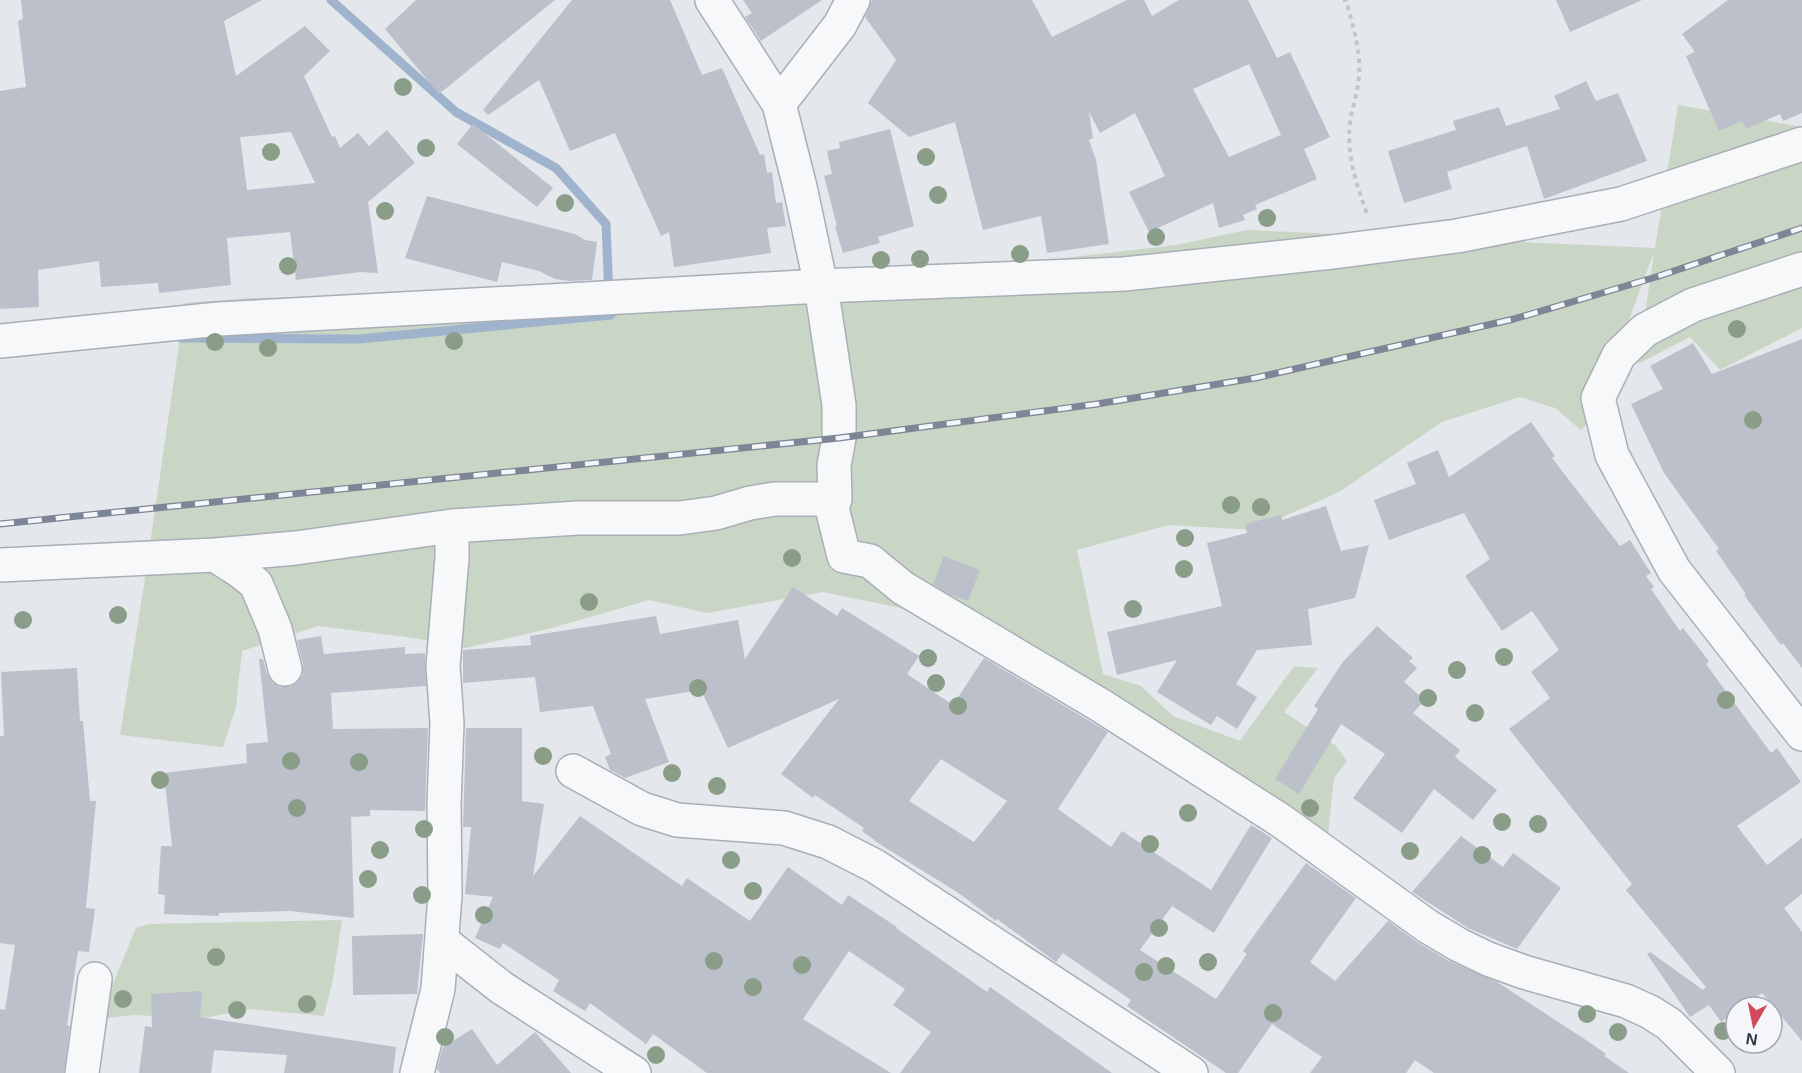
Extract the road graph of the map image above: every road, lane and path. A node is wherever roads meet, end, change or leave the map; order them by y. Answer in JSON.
{"nodes":[{"id":1,"x":712,"y":0,"type":"edge"},
{"id":2,"x":853,"y":0,"type":"edge"},
{"id":3,"x":1343,"y":0,"type":"edge"},
{"id":4,"x":779,"y":104,"type":"junction"},
{"id":5,"x":1802,"y":144,"type":"edge"},
{"id":6,"x":1378,"y":246,"type":"junction"},
{"id":7,"x":1802,"y":269,"type":"edge"},
{"id":8,"x":821,"y":286,"type":"junction"},
{"id":9,"x":0,"y":341,"type":"edge"},
{"id":10,"x":835,"y":499,"type":"junction"},
{"id":11,"x":452,"y":526,"type":"junction"},
{"id":12,"x":215,"y":555,"type":"junction"},
{"id":13,"x":0,"y":565,"type":"edge"},
{"id":14,"x":285,"y":669,"type":"dead end"},
{"id":15,"x":1802,"y":734,"type":"edge"},
{"id":16,"x":573,"y":771,"type":"dead end"},
{"id":17,"x":442,"y":941,"type":"junction"},
{"id":18,"x":95,"y":979,"type":"dead end"},
{"id":19,"x":82,"y":1073,"type":"edge"},
{"id":20,"x":417,"y":1073,"type":"edge"},
{"id":21,"x":634,"y":1073,"type":"edge"},
{"id":22,"x":1191,"y":1073,"type":"edge"},
{"id":23,"x":1718,"y":1073,"type":"edge"}],
"edges":[{"from":1,"to":4,"type":"street"},
{"from":2,"to":4,"type":"street"},
{"from":3,"to":6,"type":"path"},
{"from":4,"to":8,"type":"street"},
{"from":5,"to":6,"type":"street"},
{"from":6,"to":8,"type":"street"},
{"from":7,"to":15,"type":"street"},
{"from":8,"to":9,"type":"street"},
{"from":8,"to":10,"type":"street"},
{"from":10,"to":11,"type":"street"},
{"from":10,"to":23,"type":"street"},
{"from":11,"to":12,"type":"street"},
{"from":11,"to":17,"type":"street"},
{"from":12,"to":13,"type":"street"},
{"from":12,"to":14,"type":"street"},
{"from":16,"to":22,"type":"street"},
{"from":17,"to":20,"type":"street"},
{"from":17,"to":21,"type":"street"},
{"from":18,"to":19,"type":"street"}]}
